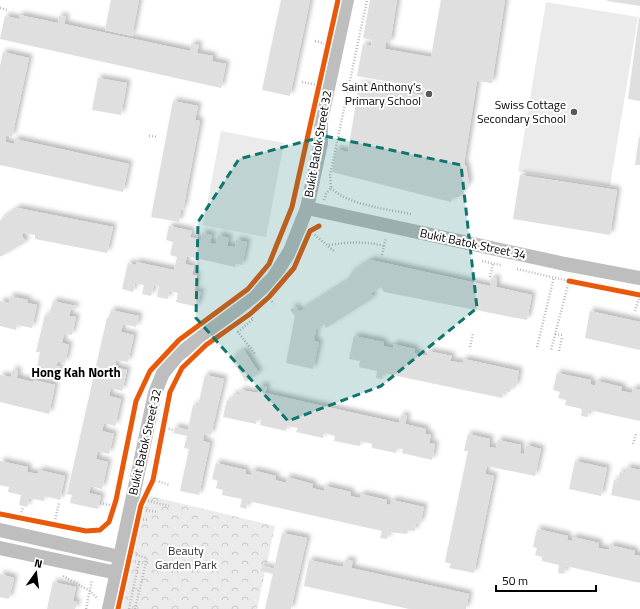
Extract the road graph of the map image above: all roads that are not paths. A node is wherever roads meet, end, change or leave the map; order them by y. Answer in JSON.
{"nodes":[{"id":1,"x":347,"y":0,"type":"edge"},
{"id":2,"x":356,"y":0,"type":"edge"},
{"id":3,"x":321,"y":143,"type":"junction"},
{"id":4,"x":307,"y":208,"type":"junction"},
{"id":5,"x":640,"y":278,"type":"edge"},
{"id":6,"x":0,"y":530,"type":"edge"},
{"id":7,"x":0,"y":548,"type":"edge"},
{"id":8,"x":123,"y":564,"type":"junction"},
{"id":9,"x":109,"y":609,"type":"edge"}],
"edges":[{"from":1,"to":3,"type":"street","name":"Bukit Batok Street 32"},
{"from":2,"to":3,"type":"street"},
{"from":3,"to":4,"type":"street","name":"Bukit Batok Street 32"},
{"from":4,"to":5,"type":"street","name":"Bukit Batok Street 34"},
{"from":4,"to":8,"type":"street","name":"Bukit Batok Street 32"},
{"from":6,"to":8,"type":"street"},
{"from":7,"to":8,"type":"street"},
{"from":8,"to":9,"type":"street","name":"Bukit Batok Street 32"}]}
